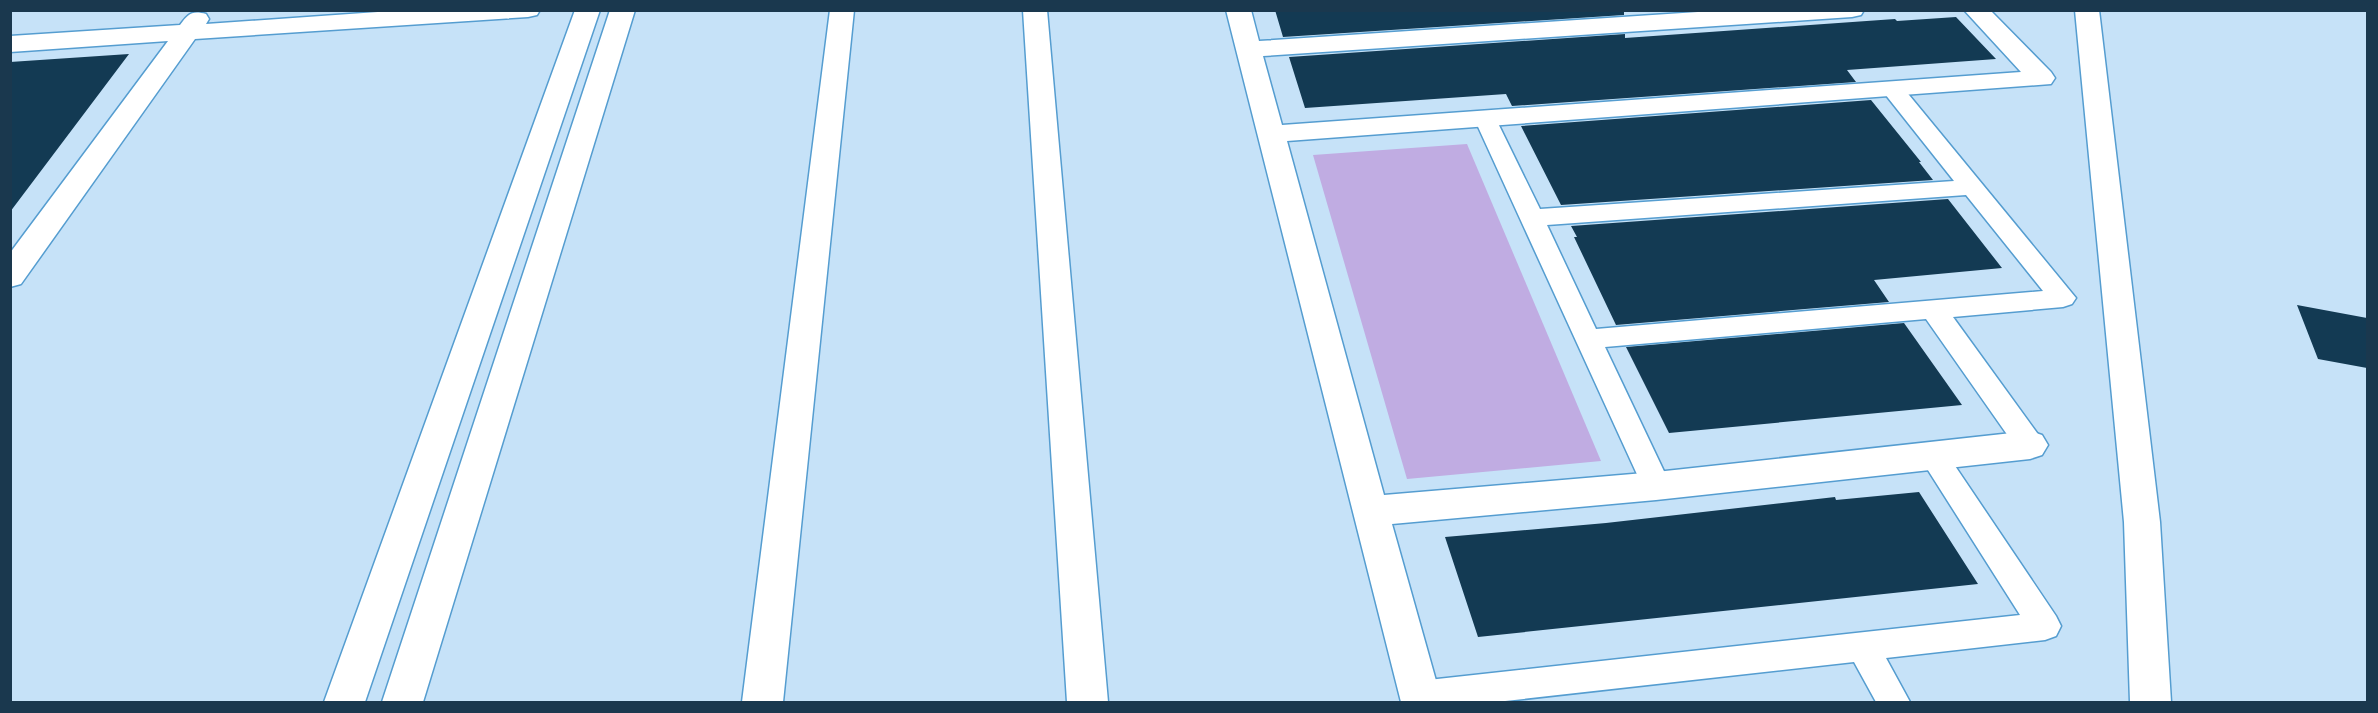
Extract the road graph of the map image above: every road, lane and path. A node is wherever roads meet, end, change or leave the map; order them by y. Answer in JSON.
{"nodes":[{"id":1,"x":528,"y":10,"type":"edge"},
{"id":2,"x":588,"y":10,"type":"edge"},
{"id":3,"x":623,"y":10,"type":"edge"},
{"id":4,"x":842,"y":10,"type":"edge"},
{"id":5,"x":1035,"y":10,"type":"edge"},
{"id":6,"x":1238,"y":10,"type":"edge"},
{"id":7,"x":1852,"y":10,"type":"edge"},
{"id":8,"x":1976,"y":10,"type":"edge"},
{"id":9,"x":2087,"y":10,"type":"edge"},
{"id":10,"x":196,"y":21,"type":"edge"},
{"id":11,"x":10,"y":44,"type":"edge"},
{"id":12,"x":1248,"y":49,"type":"junction"},
{"id":13,"x":1892,"y":89,"type":"junction"},
{"id":14,"x":1485,"y":118,"type":"junction"},
{"id":15,"x":1270,"y":134,"type":"junction"},
{"id":16,"x":1972,"y":187,"type":"junction"},
{"id":17,"x":1531,"y":218,"type":"junction"},
{"id":18,"x":10,"y":276,"type":"edge"},
{"id":19,"x":1933,"y":309,"type":"junction"},
{"id":20,"x":1587,"y":339,"type":"junction"},
{"id":21,"x":2030,"y":444,"type":"joint"},
{"id":22,"x":1933,"y":456,"type":"junction"},
{"id":23,"x":1656,"y":486,"type":"junction"},
{"id":24,"x":1370,"y":511,"type":"junction"},
{"id":25,"x":1863,"y":647,"type":"junction"},
{"id":26,"x":1420,"y":699,"type":"edge"},
{"id":27,"x":344,"y":702,"type":"edge"},
{"id":28,"x":402,"y":702,"type":"edge"},
{"id":29,"x":762,"y":702,"type":"edge"},
{"id":30,"x":1089,"y":702,"type":"edge"},
{"id":31,"x":1893,"y":702,"type":"edge"},
{"id":32,"x":2151,"y":702,"type":"edge"}],
"edges":[{"from":1,"to":10,"type":"street"},
{"from":2,"to":27,"type":"street"},
{"from":3,"to":28,"type":"street"},
{"from":4,"to":29,"type":"street"},
{"from":5,"to":30,"type":"street"},
{"from":6,"to":12,"type":"street"},
{"from":7,"to":12,"type":"street"},
{"from":8,"to":13,"type":"street"},
{"from":9,"to":32,"type":"street"},
{"from":10,"to":11,"type":"street"},
{"from":10,"to":18,"type":"street"},
{"from":12,"to":15,"type":"street"},
{"from":13,"to":14,"type":"street"},
{"from":13,"to":16,"type":"lane"},
{"from":14,"to":15,"type":"street"},
{"from":14,"to":17,"type":"lane"},
{"from":15,"to":24,"type":"street"},
{"from":16,"to":17,"type":"lane"},
{"from":16,"to":19,"type":"lane"},
{"from":17,"to":20,"type":"lane"},
{"from":19,"to":20,"type":"lane"},
{"from":19,"to":21,"type":"lane"},
{"from":20,"to":23,"type":"lane"},
{"from":21,"to":22,"type":"street"},
{"from":22,"to":23,"type":"street"},
{"from":22,"to":25,"type":"lane"},
{"from":23,"to":24,"type":"street"},
{"from":24,"to":26,"type":"street"},
{"from":25,"to":26,"type":"lane"},
{"from":25,"to":31,"type":"lane"}]}
